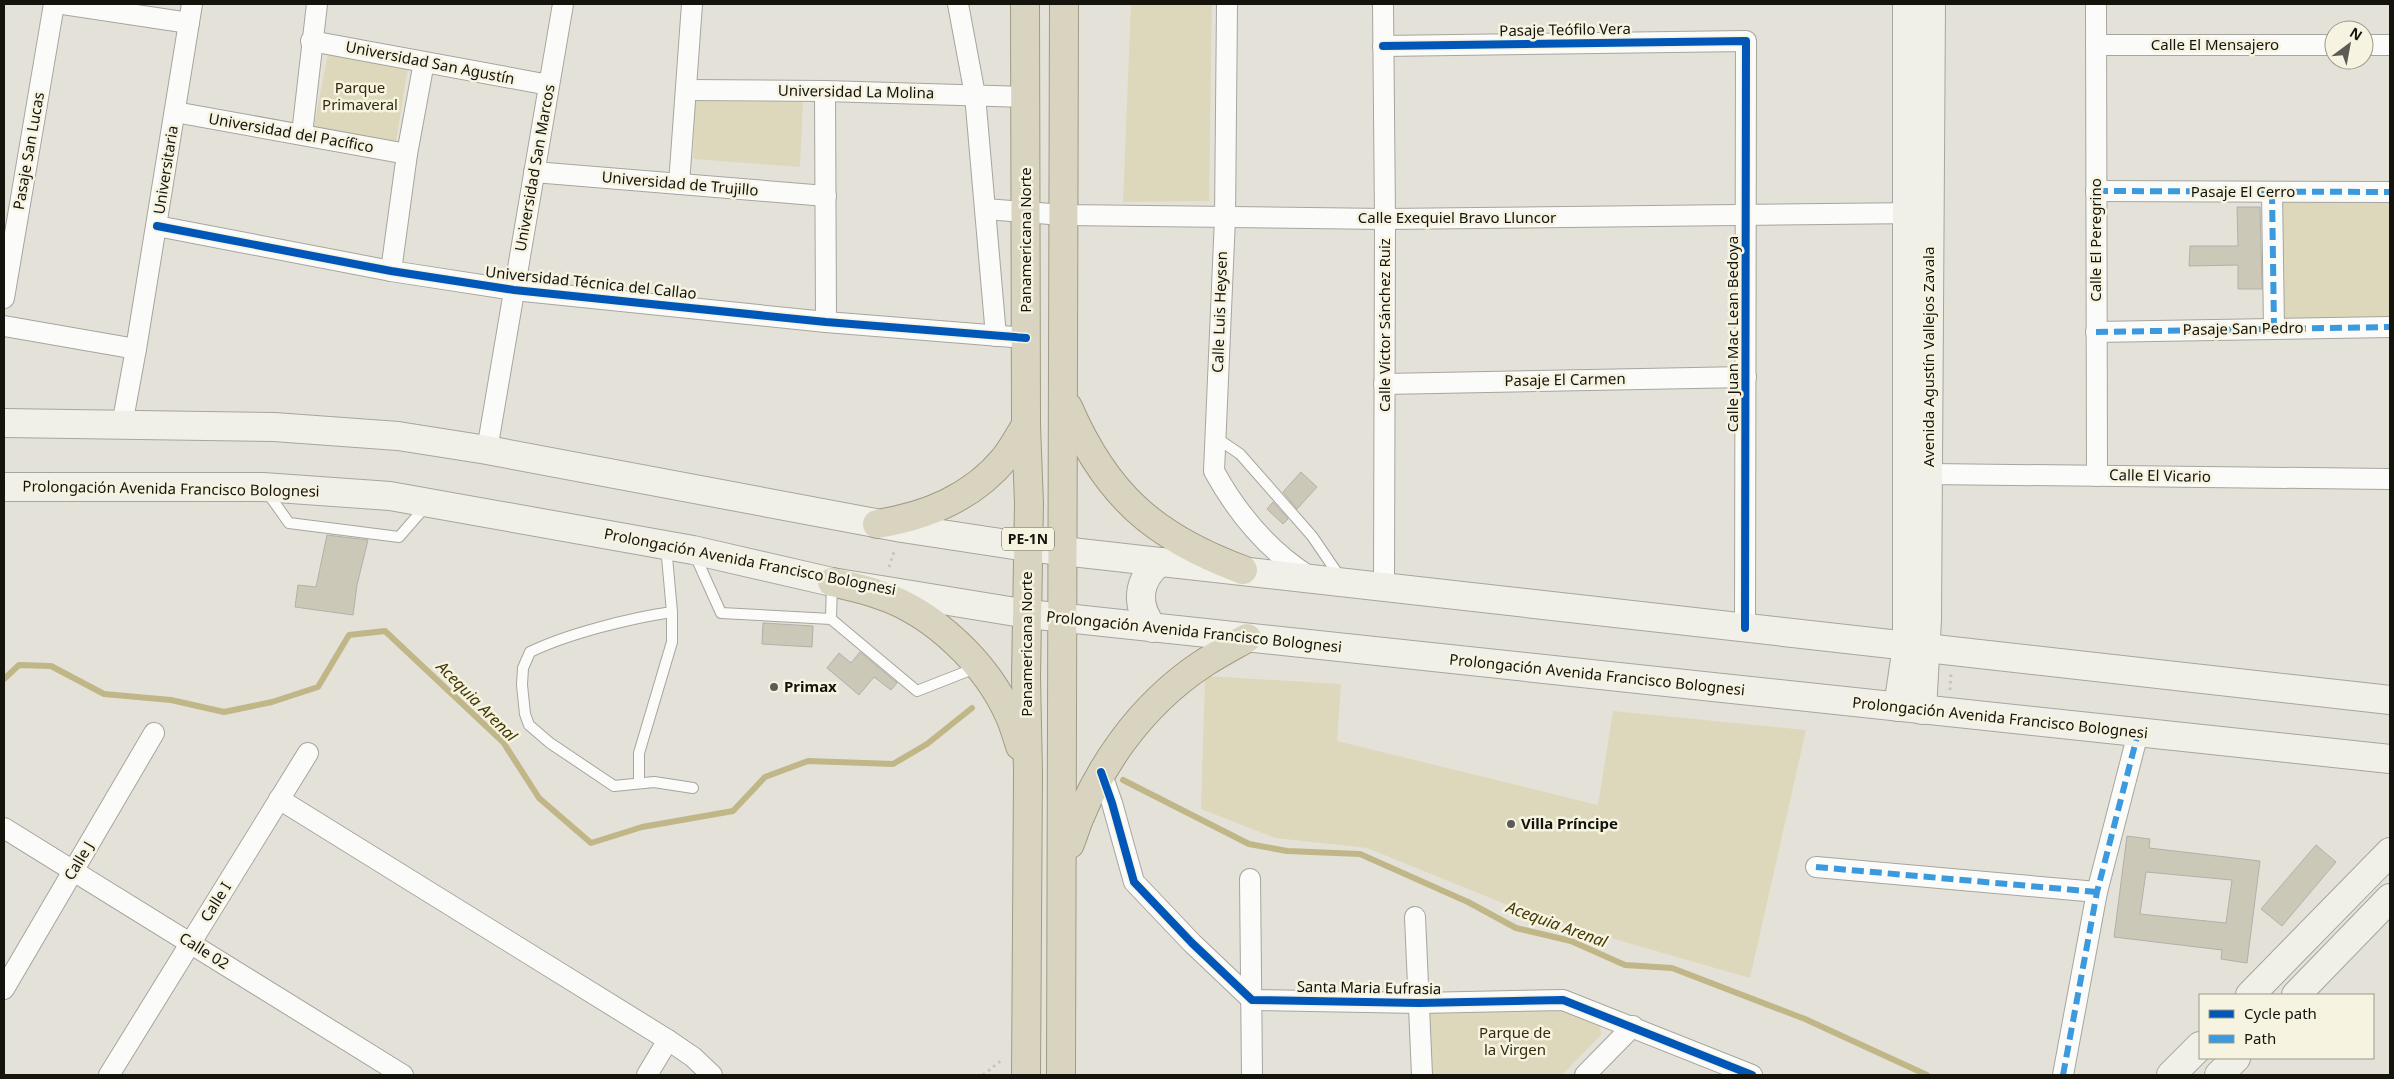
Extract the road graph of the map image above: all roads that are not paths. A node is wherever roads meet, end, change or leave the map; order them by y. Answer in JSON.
{"nodes":[{"id":1,"x":54,"y":4,"type":"edge"},
{"id":2,"x":64,"y":4,"type":"edge"},
{"id":3,"x":316,"y":4,"type":"edge"},
{"id":4,"x":563,"y":4,"type":"edge"},
{"id":5,"x":692,"y":4,"type":"edge"},
{"id":6,"x":958,"y":4,"type":"edge"},
{"id":7,"x":1025,"y":4,"type":"edge"},
{"id":8,"x":1064,"y":4,"type":"edge"},
{"id":9,"x":1227,"y":4,"type":"edge"},
{"id":10,"x":1383,"y":4,"type":"edge"},
{"id":11,"x":1907,"y":4,"type":"edge"},
{"id":12,"x":1931,"y":4,"type":"edge"},
{"id":13,"x":2096,"y":4,"type":"edge"},
{"id":14,"x":191,"y":14,"type":"edge"},
{"id":15,"x":311,"y":41,"type":"junction"},
{"id":16,"x":1746,"y":42,"type":"joint"},
{"id":17,"x":2096,"y":45,"type":"junction"},
{"id":18,"x":2324,"y":45,"type":"edge"},
{"id":19,"x":2374,"y":45,"type":"edge"},
{"id":20,"x":2390,"y":45,"type":"edge"},
{"id":21,"x":1383,"y":46,"type":"junction"},
{"id":22,"x":424,"y":62,"type":"junction"},
{"id":23,"x":550,"y":85,"type":"junction"},
{"id":24,"x":687,"y":90,"type":"junction"},
{"id":25,"x":825,"y":91,"type":"junction"},
{"id":26,"x":975,"y":95,"type":"junction"},
{"id":27,"x":1026,"y":97,"type":"junction"},
{"id":28,"x":175,"y":112,"type":"junction"},
{"id":29,"x":302,"y":134,"type":"junction"},
{"id":30,"x":407,"y":154,"type":"junction"},
{"id":31,"x":534,"y":172,"type":"junction"},
{"id":32,"x":680,"y":184,"type":"junction"},
{"id":33,"x":2096,"y":191,"type":"junction"},
{"id":34,"x":2272,"y":192,"type":"junction"},
{"id":35,"x":2390,"y":192,"type":"edge"},
{"id":36,"x":826,"y":196,"type":"junction"},
{"id":37,"x":985,"y":208,"type":"junction"},
{"id":38,"x":1026,"y":211,"type":"junction"},
{"id":39,"x":1918,"y":213,"type":"junction"},
{"id":40,"x":1064,"y":215,"type":"junction"},
{"id":41,"x":1747,"y":215,"type":"junction"},
{"id":42,"x":1224,"y":218,"type":"junction"},
{"id":43,"x":1385,"y":219,"type":"junction"},
{"id":44,"x":157,"y":226,"type":"junction"},
{"id":45,"x":391,"y":271,"type":"junction"},
{"id":46,"x":514,"y":290,"type":"junction"},
{"id":47,"x":4,"y":298,"type":"edge"},
{"id":48,"x":826,"y":322,"type":"junction"},
{"id":49,"x":4,"y":326,"type":"edge"},
{"id":50,"x":2390,"y":327,"type":"edge"},
{"id":51,"x":2274,"y":328,"type":"junction"},
{"id":52,"x":2096,"y":332,"type":"junction"},
{"id":53,"x":996,"y":336,"type":"junction"},
{"id":54,"x":1026,"y":338,"type":"junction"},
{"id":55,"x":136,"y":349,"type":"junction"},
{"id":56,"x":1746,"y":377,"type":"junction"},
{"id":57,"x":1384,"y":384,"type":"junction"},
{"id":58,"x":1065,"y":400,"type":"junction"},
{"id":59,"x":4,"y":423,"type":"edge"},
{"id":60,"x":122,"y":425,"type":"junction"},
{"id":61,"x":1026,"y":425,"type":"junction"},
{"id":62,"x":1215,"y":437,"type":"junction"},
{"id":63,"x":487,"y":450,"type":"junction"},
{"id":64,"x":1929,"y":474,"type":"junction"},
{"id":65,"x":2096,"y":476,"type":"junction"},
{"id":66,"x":2390,"y":479,"type":"edge"},
{"id":67,"x":4,"y":487,"type":"edge"},
{"id":68,"x":263,"y":487,"type":"junction"},
{"id":69,"x":430,"y":502,"type":"junction"},
{"id":70,"x":889,"y":526,"type":"junction"},
{"id":71,"x":666,"y":545,"type":"junction"},
{"id":72,"x":1027,"y":547,"type":"junction"},
{"id":73,"x":693,"y":550,"type":"junction"},
{"id":74,"x":1064,"y":551,"type":"junction"},
{"id":75,"x":1160,"y":562,"type":"junction"},
{"id":76,"x":1243,"y":570,"type":"junction"},
{"id":77,"x":1314,"y":579,"type":"junction"},
{"id":78,"x":832,"y":582,"type":"junction"},
{"id":79,"x":1343,"y":582,"type":"junction"},
{"id":80,"x":1384,"y":587,"type":"junction"},
{"id":81,"x":672,"y":612,"type":"junction"},
{"id":82,"x":1028,"y":614,"type":"junction"},
{"id":83,"x":1063,"y":618,"type":"junction"},
{"id":84,"x":831,"y":619,"type":"junction"},
{"id":85,"x":1152,"y":628,"type":"junction"},
{"id":86,"x":1745,"y":628,"type":"junction"},
{"id":87,"x":1247,"y":638,"type":"junction"},
{"id":88,"x":1917,"y":647,"type":"junction"},
{"id":89,"x":979,"y":666,"type":"junction"},
{"id":90,"x":2390,"y":700,"type":"edge"},
{"id":91,"x":1910,"y":708,"type":"junction"},
{"id":92,"x":154,"y":733,"type":"dead end"},
{"id":93,"x":2138,"y":733,"type":"junction"},
{"id":94,"x":308,"y":753,"type":"dead end"},
{"id":95,"x":2390,"y":759,"type":"edge"},
{"id":96,"x":1101,"y":772,"type":"junction"},
{"id":97,"x":1028,"y":773,"type":"junction"},
{"id":98,"x":639,"y":782,"type":"junction"},
{"id":99,"x":692,"y":788,"type":"dead end"},
{"id":100,"x":279,"y":799,"type":"junction"},
{"id":101,"x":4,"y":828,"type":"edge"},
{"id":102,"x":2390,"y":852,"type":"edge"},
{"id":103,"x":1064,"y":864,"type":"junction"},
{"id":104,"x":1816,"y":868,"type":"dead end"},
{"id":105,"x":73,"y":871,"type":"junction"},
{"id":106,"x":1250,"y":879,"type":"dead end"},
{"id":107,"x":2097,"y":892,"type":"junction"},
{"id":108,"x":2390,"y":898,"type":"edge"},
{"id":109,"x":1415,"y":917,"type":"dead end"},
{"id":110,"x":190,"y":943,"type":"junction"},
{"id":111,"x":4,"y":987,"type":"edge"},
{"id":112,"x":2251,"y":994,"type":"edge"},
{"id":113,"x":2297,"y":994,"type":"edge"},
{"id":114,"x":1252,"y":1000,"type":"junction"},
{"id":115,"x":1419,"y":1003,"type":"junction"},
{"id":116,"x":1633,"y":1026,"type":"junction"},
{"id":117,"x":668,"y":1040,"type":"junction"},
{"id":118,"x":2199,"y":1047,"type":"edge"},
{"id":119,"x":2235,"y":1059,"type":"edge"},
{"id":120,"x":109,"y":1075,"type":"edge"},
{"id":121,"x":404,"y":1075,"type":"edge"},
{"id":122,"x":647,"y":1075,"type":"edge"},
{"id":123,"x":712,"y":1075,"type":"edge"},
{"id":124,"x":1026,"y":1075,"type":"edge"},
{"id":125,"x":1062,"y":1075,"type":"edge"},
{"id":126,"x":1252,"y":1075,"type":"edge"},
{"id":127,"x":1422,"y":1075,"type":"edge"},
{"id":128,"x":1585,"y":1075,"type":"edge"},
{"id":129,"x":1752,"y":1075,"type":"edge"},
{"id":130,"x":2063,"y":1075,"type":"edge"},
{"id":131,"x":2171,"y":1075,"type":"edge"},
{"id":132,"x":2219,"y":1075,"type":"edge"}],
"edges":[{"from":1,"to":47,"type":"street","name":"Pasaje San Lucas"},
{"from":2,"to":14,"type":"street"},
{"from":3,"to":15,"type":"street"},
{"from":4,"to":23,"type":"street","name":"Universidad San Marcos"},
{"from":5,"to":24,"type":"street"},
{"from":6,"to":26,"type":"street"},
{"from":7,"to":27,"type":"highway","name":"Panamericana Norte","number":"PE-1N"},
{"from":8,"to":40,"type":"highway","number":"PE-1N"},
{"from":9,"to":42,"type":"street","name":"Calle Luis Heysen"},
{"from":10,"to":21,"type":"street","name":"Calle Víctor Sánchez Ruiz"},
{"from":11,"to":39,"type":"main road","name":"Avenida Agustín Vallejos Zavala"},
{"from":12,"to":39,"type":"main road","name":"Avenida Agustín Vallejos Zavala"},
{"from":13,"to":17,"type":"street","name":"Calle El Peregrino"},
{"from":14,"to":28,"type":"street","name":"Universitaria"},
{"from":15,"to":22,"type":"street","name":"Universidad San Agustín"},
{"from":15,"to":29,"type":"street"},
{"from":16,"to":21,"type":"street","name":"Pasaje Teófilo Vera"},
{"from":16,"to":41,"type":"street","name":"Calle Juan Mac Lean Bedoya"},
{"from":17,"to":18,"type":"street","name":"Calle El Mensajero"},
{"from":17,"to":33,"type":"street","name":"Calle El Peregrino"},
{"from":19,"to":20,"type":"street"},
{"from":21,"to":43,"type":"street","name":"Calle Víctor Sánchez Ruiz"},
{"from":22,"to":23,"type":"street","name":"Universidad San Agustín"},
{"from":22,"to":30,"type":"street"},
{"from":23,"to":31,"type":"street","name":"Universidad San Marcos"},
{"from":24,"to":25,"type":"street","name":"Universidad La Molina"},
{"from":24,"to":32,"type":"street"},
{"from":25,"to":26,"type":"street","name":"Universidad La Molina"},
{"from":25,"to":36,"type":"street"},
{"from":26,"to":27,"type":"street","name":"Universidad La Molina"},
{"from":26,"to":37,"type":"street"},
{"from":27,"to":38,"type":"highway","name":"Panamericana Norte","number":"PE-1N"},
{"from":28,"to":29,"type":"street","name":"Universidad del Pacífico"},
{"from":28,"to":44,"type":"street","name":"Universitaria"},
{"from":29,"to":30,"type":"street","name":"Universidad del Pacífico"},
{"from":30,"to":45,"type":"street"},
{"from":31,"to":32,"type":"street","name":"Universidad de Trujillo"},
{"from":31,"to":46,"type":"street","name":"Universidad San Marcos"},
{"from":32,"to":36,"type":"street","name":"Universidad de Trujillo"},
{"from":33,"to":34,"type":"street","name":"Pasaje El Cerro"},
{"from":33,"to":52,"type":"street","name":"Calle El Peregrino"},
{"from":34,"to":35,"type":"street","name":"Pasaje El Cerro"},
{"from":34,"to":51,"type":"street"},
{"from":36,"to":48,"type":"street"},
{"from":37,"to":38,"type":"street","name":"Calle Exequiel Bravo Lluncor"},
{"from":37,"to":53,"type":"street"},
{"from":38,"to":40,"type":"street","name":"Calle Exequiel Bravo Lluncor"},
{"from":38,"to":54,"type":"highway","name":"Panamericana Norte","number":"PE-1N"},
{"from":39,"to":41,"type":"street","name":"Calle Exequiel Bravo Lluncor"},
{"from":39,"to":64,"type":"main road","name":"Avenida Agustín Vallejos Zavala"},
{"from":39,"to":88,"type":"main road","name":"Avenida Agustín Vallejos Zavala"},
{"from":40,"to":42,"type":"street","name":"Calle Exequiel Bravo Lluncor"},
{"from":40,"to":58,"type":"highway","number":"PE-1N"},
{"from":41,"to":43,"type":"street","name":"Calle Exequiel Bravo Lluncor"},
{"from":41,"to":56,"type":"street","name":"Calle Juan Mac Lean Bedoya"},
{"from":42,"to":43,"type":"street","name":"Calle Exequiel Bravo Lluncor"},
{"from":42,"to":62,"type":"street","name":"Calle Luis Heysen"},
{"from":43,"to":57,"type":"street","name":"Calle Víctor Sánchez Ruiz"},
{"from":44,"to":45,"type":"street","name":"Universidad Técnica del Callao"},
{"from":44,"to":55,"type":"street","name":"Universitaria"},
{"from":45,"to":46,"type":"street","name":"Universidad Técnica del Callao"},
{"from":46,"to":48,"type":"street","name":"Universidad Técnica del Callao"},
{"from":46,"to":63,"type":"street","name":"Universidad San Marcos"},
{"from":48,"to":53,"type":"street","name":"Universidad Técnica del Callao"},
{"from":49,"to":55,"type":"street"},
{"from":50,"to":51,"type":"street","name":"Pasaje San Pedro"},
{"from":51,"to":52,"type":"street","name":"Pasaje San Pedro"},
{"from":52,"to":65,"type":"street","name":"Calle El Peregrino"},
{"from":53,"to":54,"type":"street","name":"Universidad Técnica del Callao"},
{"from":54,"to":61,"type":"highway","name":"Panamericana Norte","number":"PE-1N"},
{"from":55,"to":60,"type":"street","name":"Universitaria"},
{"from":56,"to":57,"type":"street","name":"Pasaje El Carmen"},
{"from":56,"to":86,"type":"street","name":"Calle Juan Mac Lean Bedoya"},
{"from":57,"to":80,"type":"street","name":"Calle Víctor Sánchez Ruiz"},
{"from":58,"to":74,"type":"highway","number":"PE-1N"},
{"from":58,"to":76,"type":"highway"},
{"from":59,"to":60,"type":"main road"},
{"from":60,"to":63,"type":"main road"},
{"from":61,"to":70,"type":"highway"},
{"from":61,"to":72,"type":"highway","name":"Panamericana Norte","number":"PE-1N"},
{"from":62,"to":77,"type":"street","name":"Calle Luis Heysen"},
{"from":62,"to":79,"type":"lane"},
{"from":63,"to":70,"type":"main road"},
{"from":64,"to":65,"type":"street","name":"Calle El Vicario"},
{"from":64,"to":88,"type":"main road","name":"Avenida Agustín Vallejos Zavala"},
{"from":65,"to":66,"type":"street","name":"Calle El Vicario"},
{"from":67,"to":68,"type":"main road","name":"Prolongación Avenida Francisco Bolognesi"},
{"from":68,"to":69,"type":"main road","name":"Prolongación Avenida Francisco Bolognesi"},
{"from":68,"to":69,"type":"lane"},
{"from":69,"to":71,"type":"main road","name":"Prolongación Avenida Francisco Bolognesi"},
{"from":70,"to":72,"type":"main road"},
{"from":71,"to":73,"type":"main road","name":"Prolongación Avenida Francisco Bolognesi"},
{"from":71,"to":81,"type":"lane"},
{"from":72,"to":74,"type":"main road"},
{"from":72,"to":82,"type":"highway","name":"Panamericana Norte","number":"PE-1N"},
{"from":73,"to":78,"type":"main road","name":"Prolongación Avenida Francisco Bolognesi"},
{"from":73,"to":84,"type":"lane"},
{"from":74,"to":75,"type":"main road"},
{"from":74,"to":83,"type":"highway","number":"PE-1N"},
{"from":75,"to":76,"type":"main road"},
{"from":75,"to":85,"type":"main road"},
{"from":76,"to":77,"type":"main road"},
{"from":77,"to":79,"type":"main road"},
{"from":78,"to":82,"type":"main road","name":"Prolongación Avenida Francisco Bolognesi"},
{"from":78,"to":84,"type":"lane"},
{"from":78,"to":89,"type":"highway"},
{"from":79,"to":80,"type":"main road"},
{"from":80,"to":86,"type":"main road"},
{"from":81,"to":98,"type":"lane"},
{"from":81,"to":98,"type":"lane"},
{"from":82,"to":83,"type":"main road","name":"Prolongación Avenida Francisco Bolognesi"},
{"from":82,"to":97,"type":"highway","name":"Panamericana Norte","number":"PE-1N"},
{"from":83,"to":85,"type":"main road","name":"Prolongación Avenida Francisco Bolognesi"},
{"from":83,"to":103,"type":"highway","number":"PE-1N"},
{"from":84,"to":89,"type":"lane"},
{"from":85,"to":87,"type":"main road","name":"Prolongación Avenida Francisco Bolognesi"},
{"from":86,"to":88,"type":"main road"},
{"from":87,"to":91,"type":"main road","name":"Prolongación Avenida Francisco Bolognesi"},
{"from":87,"to":96,"type":"highway"},
{"from":88,"to":90,"type":"main road"},
{"from":88,"to":91,"type":"main road","name":"Avenida Agustín Vallejos Zavala"},
{"from":89,"to":97,"type":"highway"},
{"from":91,"to":93,"type":"main road","name":"Prolongación Avenida Francisco Bolognesi"},
{"from":92,"to":105,"type":"street","name":"Calle J"},
{"from":93,"to":95,"type":"main road","name":"Prolongación Avenida Francisco Bolognesi"},
{"from":93,"to":107,"type":"street"},
{"from":94,"to":100,"type":"street","name":"Calle I"},
{"from":96,"to":103,"type":"highway"},
{"from":96,"to":114,"type":"street"},
{"from":97,"to":124,"type":"highway","name":"Panamericana Norte","number":"PE-1N"},
{"from":98,"to":99,"type":"lane"},
{"from":100,"to":110,"type":"street","name":"Calle I"},
{"from":100,"to":117,"type":"street"},
{"from":101,"to":105,"type":"street","name":"Calle 02"},
{"from":102,"to":112,"type":"main road"},
{"from":103,"to":125,"type":"highway","number":"PE-1N"},
{"from":104,"to":107,"type":"street"},
{"from":105,"to":110,"type":"street","name":"Calle 02"},
{"from":105,"to":111,"type":"street","name":"Calle J"},
{"from":106,"to":114,"type":"street"},
{"from":107,"to":130,"type":"street"},
{"from":108,"to":113,"type":"main road"},
{"from":109,"to":115,"type":"street"},
{"from":110,"to":120,"type":"street","name":"Calle I"},
{"from":110,"to":121,"type":"street","name":"Calle 02"},
{"from":114,"to":115,"type":"street","name":"Santa Maria Eufrasia"},
{"from":114,"to":126,"type":"street"},
{"from":115,"to":116,"type":"street","name":"Santa Maria Eufrasia"},
{"from":115,"to":127,"type":"street"},
{"from":116,"to":128,"type":"street"},
{"from":116,"to":129,"type":"street","name":"Santa Maria Eufrasia"},
{"from":117,"to":122,"type":"street"},
{"from":117,"to":123,"type":"street"},
{"from":118,"to":131,"type":"main road"},
{"from":119,"to":132,"type":"main road"}]}
